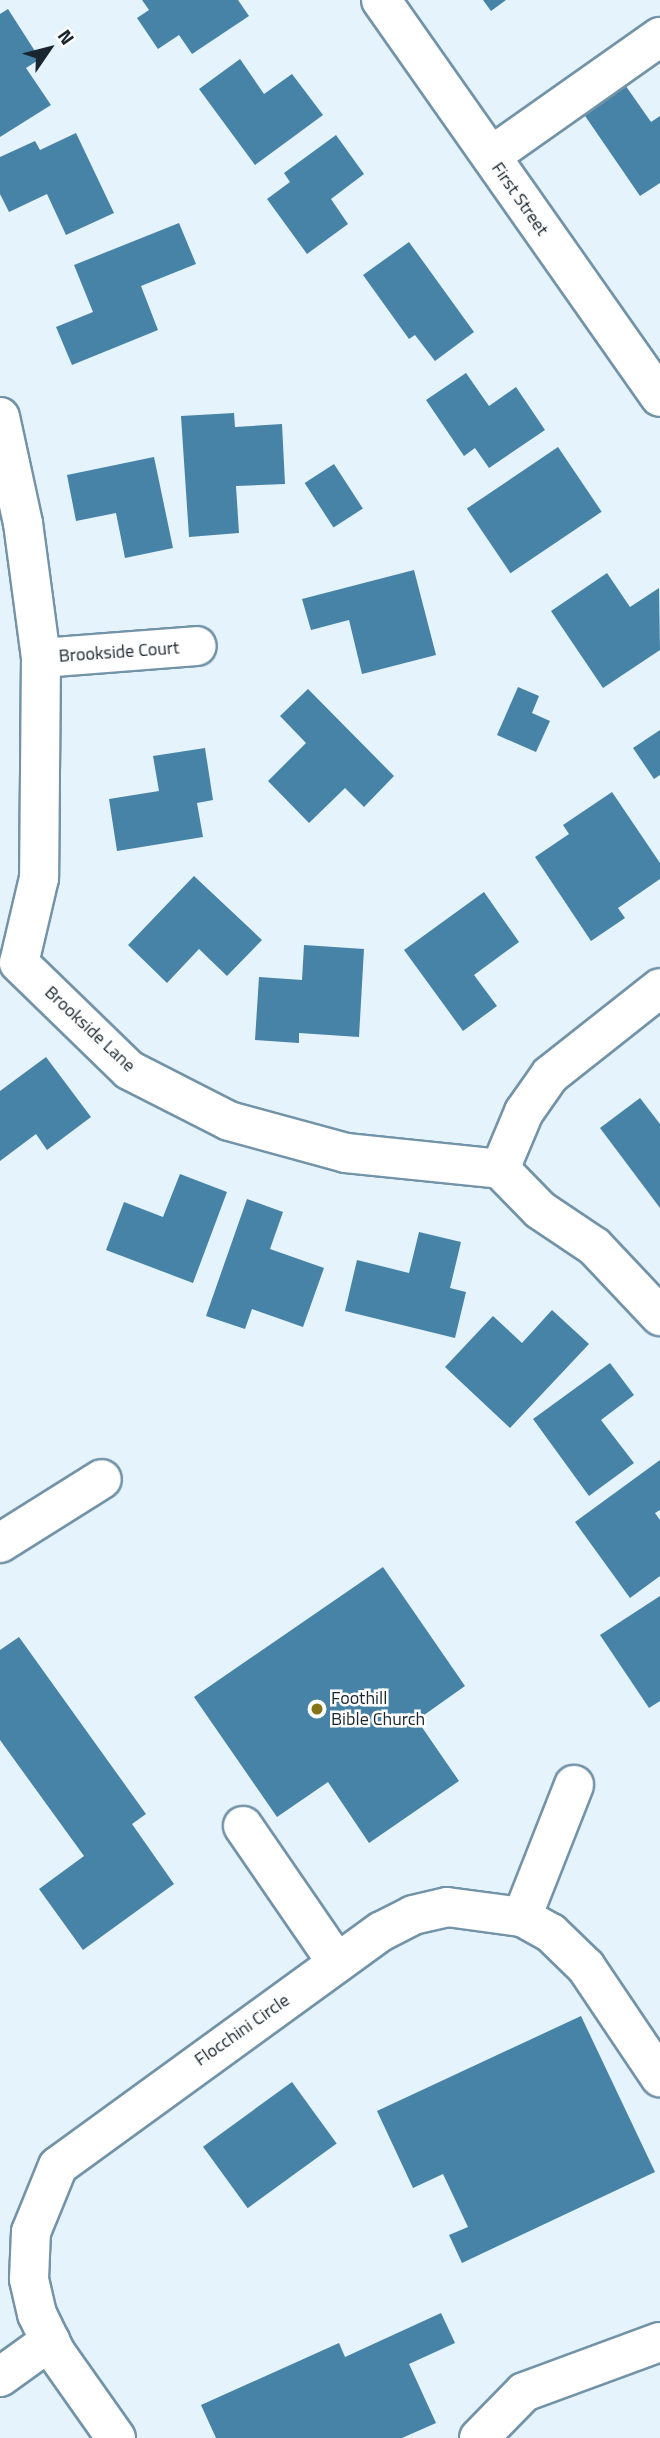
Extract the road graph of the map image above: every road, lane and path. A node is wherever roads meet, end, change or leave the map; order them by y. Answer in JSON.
{"nodes":[{"id":1,"x":381,"y":0,"type":"edge"},
{"id":2,"x":660,"y":37,"type":"edge"},
{"id":3,"x":491,"y":156,"type":"junction"},
{"id":4,"x":660,"y":397,"type":"edge"},
{"id":5,"x":0,"y":417,"type":"edge"},
{"id":6,"x":197,"y":646,"type":"dead end"},
{"id":7,"x":41,"y":658,"type":"junction"},
{"id":8,"x":9,"y":970,"type":"edge"},
{"id":9,"x":660,"y":988,"type":"edge"},
{"id":10,"x":500,"y":1169,"type":"junction"},
{"id":11,"x":660,"y":1316,"type":"edge"},
{"id":12,"x":102,"y":1479,"type":"dead end"},
{"id":13,"x":0,"y":1544,"type":"edge"},
{"id":14,"x":574,"y":1785,"type":"dead end"},
{"id":15,"x":243,"y":1826,"type":"dead end"},
{"id":16,"x":522,"y":1917,"type":"junction"},
{"id":17,"x":337,"y":1963,"type":"junction"},
{"id":18,"x":660,"y":2077,"type":"edge"},
{"id":19,"x":14,"y":2279,"type":"edge"},
{"id":20,"x":50,"y":2341,"type":"junction"},
{"id":21,"x":660,"y":2342,"type":"edge"},
{"id":22,"x":0,"y":2377,"type":"edge"},
{"id":23,"x":116,"y":2438,"type":"edge"},
{"id":24,"x":478,"y":2438,"type":"edge"}],
"edges":[{"from":1,"to":3,"type":"street","name":"First Street"},
{"from":2,"to":3,"type":"street"},
{"from":3,"to":4,"type":"street","name":"First Street"},
{"from":5,"to":7,"type":"street","name":"Brookside Lane"},
{"from":6,"to":7,"type":"street","name":"Brookside Court"},
{"from":7,"to":8,"type":"street","name":"Brookside Lane"},
{"from":8,"to":10,"type":"street","name":"Brookside Lane"},
{"from":9,"to":10,"type":"street"},
{"from":10,"to":11,"type":"street"},
{"from":12,"to":13,"type":"street"},
{"from":14,"to":16,"type":"street"},
{"from":15,"to":17,"type":"street"},
{"from":16,"to":17,"type":"street","name":"Flocchini Circle"},
{"from":16,"to":18,"type":"street","name":"Flocchini Circle"},
{"from":17,"to":19,"type":"street","name":"Flocchini Circle"},
{"from":19,"to":20,"type":"street","name":"Flocchini Circle"},
{"from":20,"to":22,"type":"street"},
{"from":20,"to":23,"type":"street","name":"Flocchini Circle"},
{"from":21,"to":24,"type":"street"}]}
